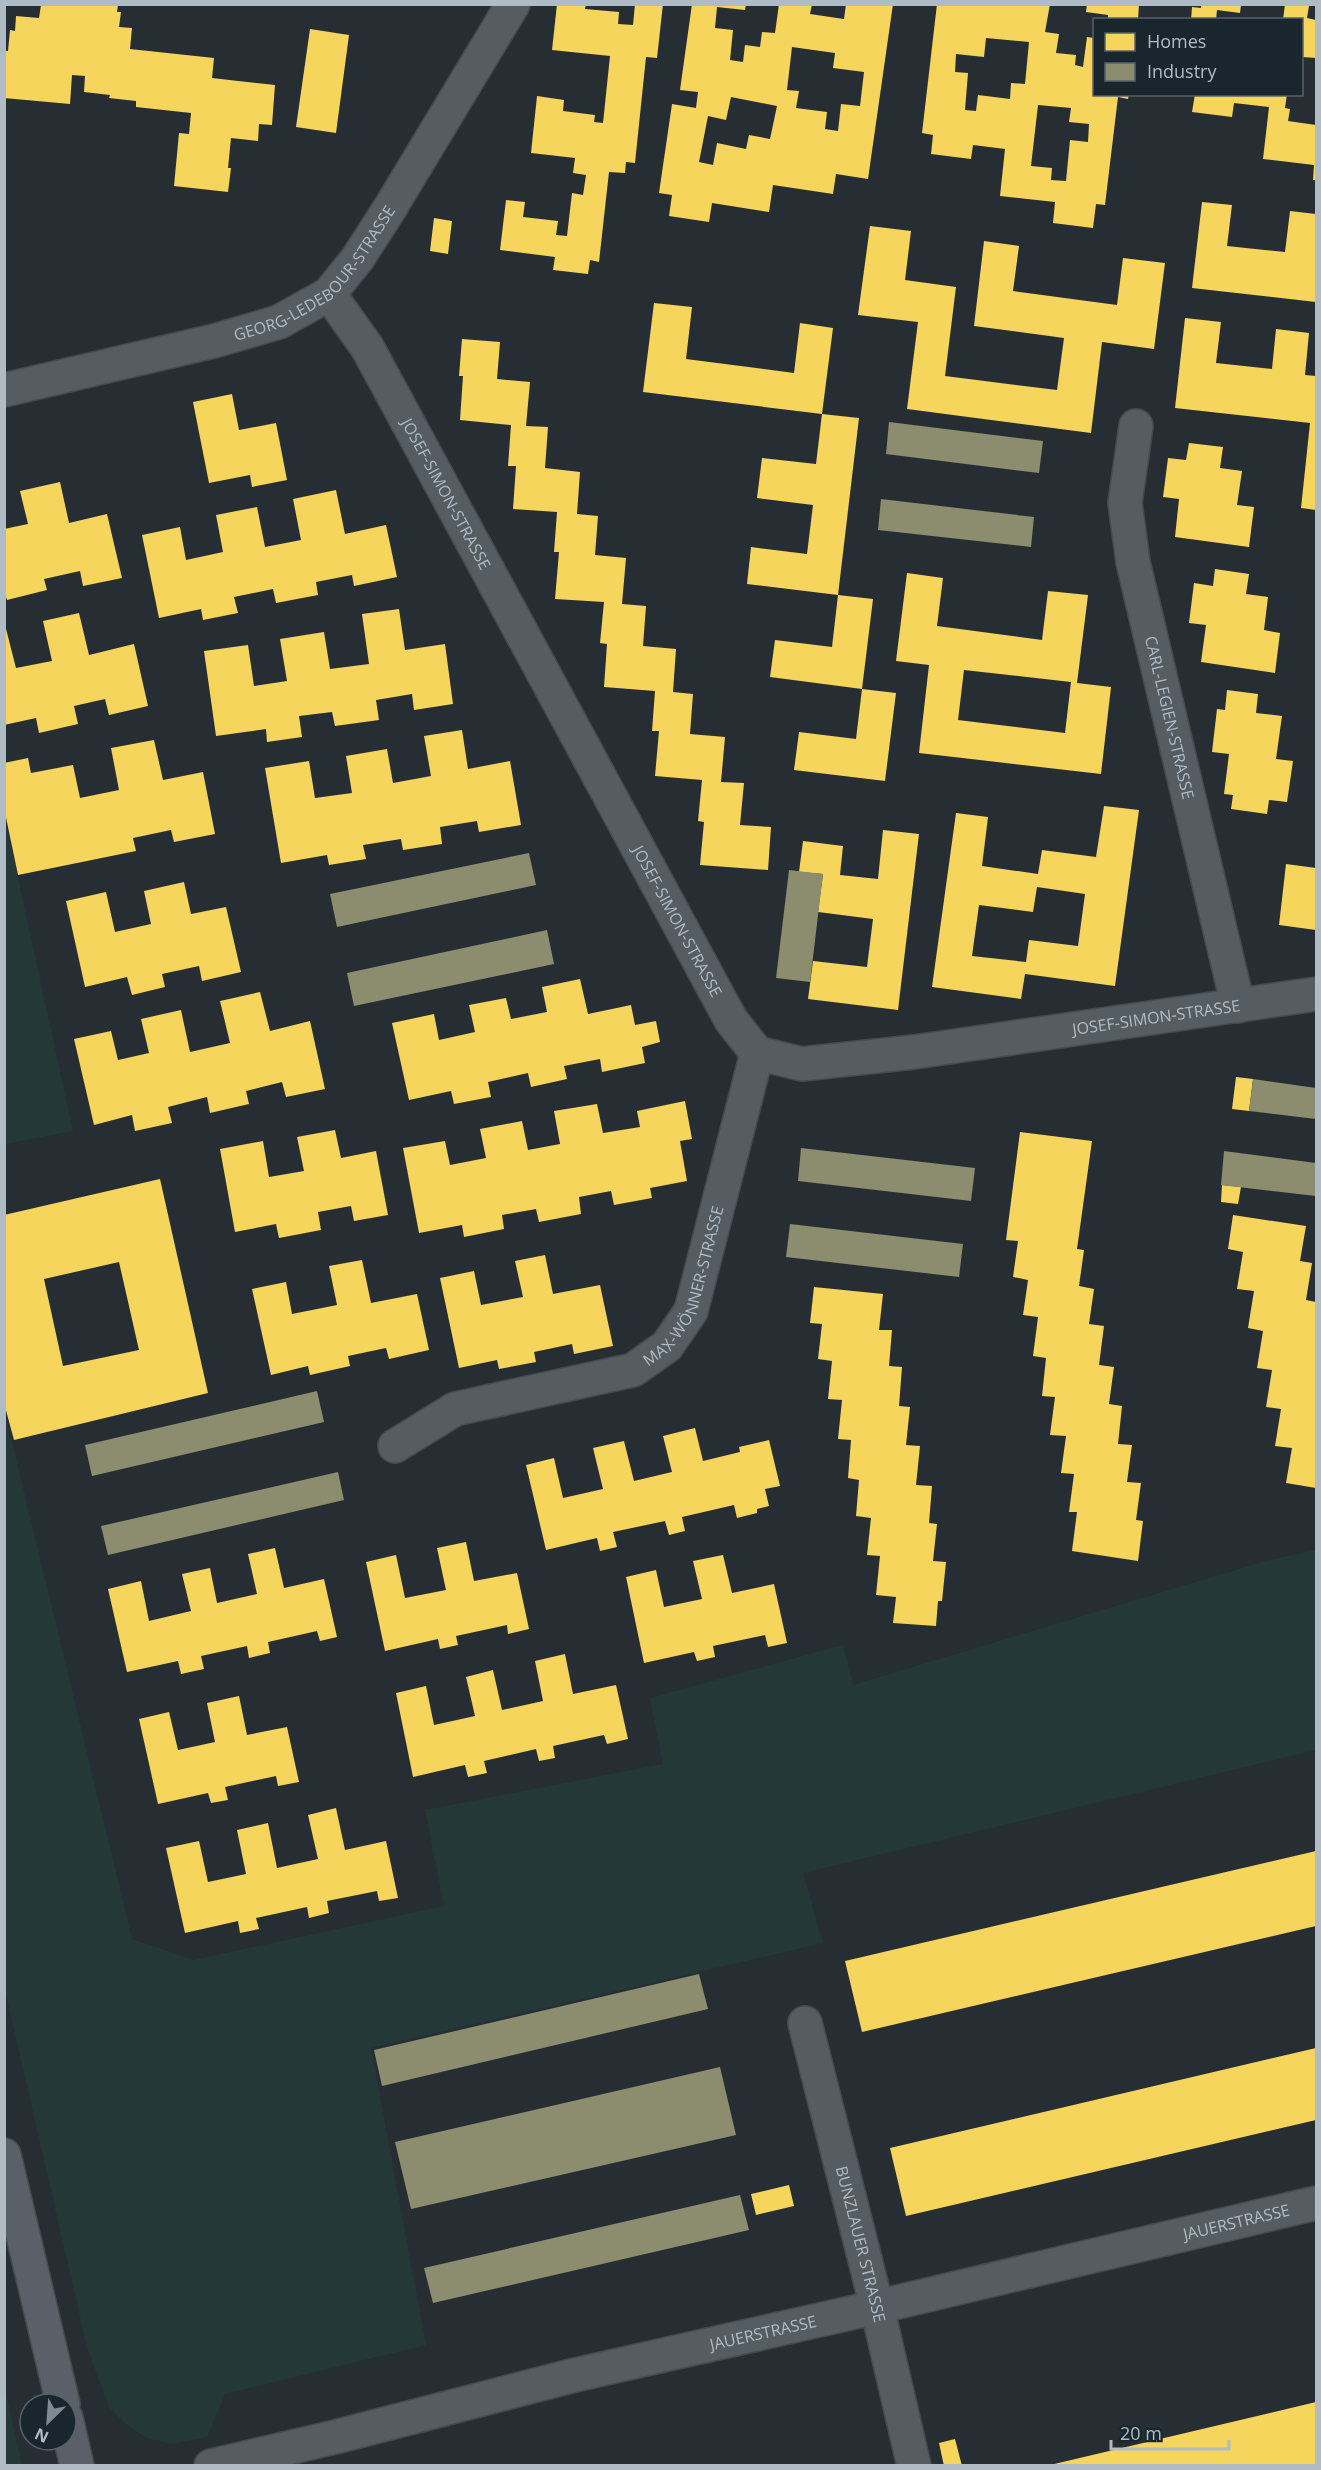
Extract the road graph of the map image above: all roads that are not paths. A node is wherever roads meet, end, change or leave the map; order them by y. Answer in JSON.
{"nodes":[{"id":1,"x":513,"y":4,"type":"edge"},
{"id":2,"x":329,"y":294,"type":"junction"},
{"id":3,"x":4,"y":390,"type":"edge"},
{"id":4,"x":1136,"y":426,"type":"dead end"},
{"id":5,"x":1317,"y":994,"type":"edge"},
{"id":6,"x":1238,"y":1006,"type":"junction"},
{"id":7,"x":757,"y":1053,"type":"junction"},
{"id":8,"x":395,"y":1446,"type":"dead end"},
{"id":9,"x":805,"y":2023,"type":"dead end"},
{"id":10,"x":4,"y":2155,"type":"edge"},
{"id":11,"x":1317,"y":2203,"type":"edge"},
{"id":12,"x":877,"y":2307,"type":"junction"},
{"id":13,"x":60,"y":2392,"type":"edge"},
{"id":14,"x":211,"y":2466,"type":"edge"},
{"id":15,"x":914,"y":2466,"type":"edge"}],
"edges":[{"from":1,"to":2,"type":"street","name":"GEORG-LEDEBOUR-STRASSE"},
{"from":2,"to":3,"type":"street","name":"GEORG-LEDEBOUR-STRASSE"},
{"from":2,"to":7,"type":"street","name":"JOSEF-SIMON-STRASSE"},
{"from":4,"to":6,"type":"street","name":"CARL-LEGIEN-STRASSE"},
{"from":5,"to":6,"type":"street","name":"JOSEF-SIMON-STRASSE"},
{"from":6,"to":7,"type":"street","name":"JOSEF-SIMON-STRASSE"},
{"from":7,"to":8,"type":"street","name":"MAX-WÖNNER-STRASSE"},
{"from":9,"to":12,"type":"street","name":"BUNZLAUER STRASSE"},
{"from":10,"to":13,"type":"main road"},
{"from":11,"to":12,"type":"street","name":"JAUERSTRASSE"},
{"from":12,"to":14,"type":"street","name":"JAUERSTRASSE"},
{"from":12,"to":15,"type":"street","name":"BUNZLAUER STRASSE"}]}
